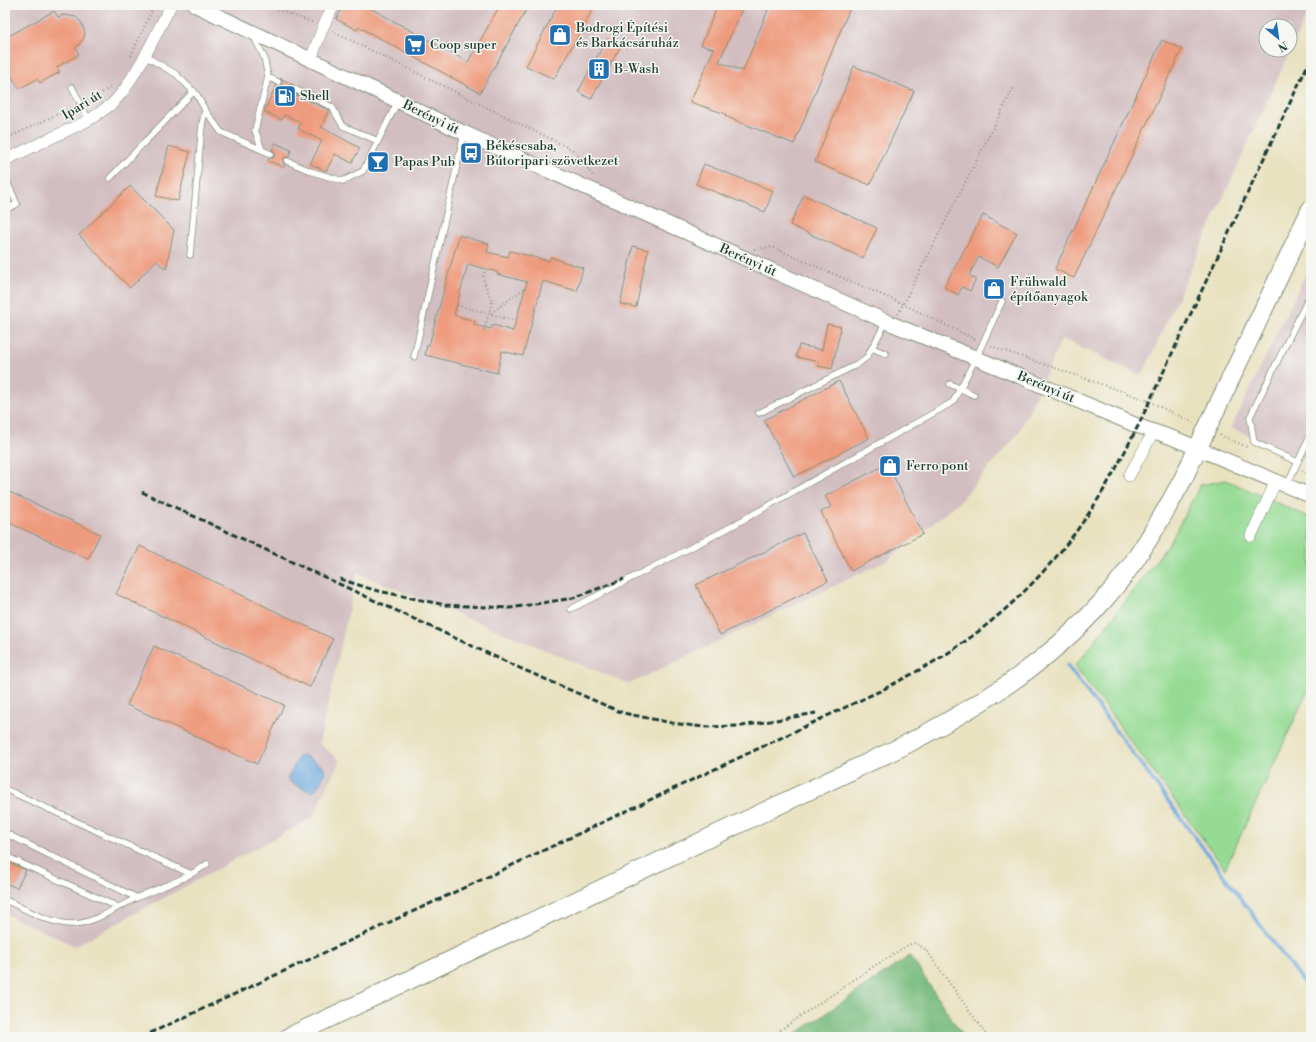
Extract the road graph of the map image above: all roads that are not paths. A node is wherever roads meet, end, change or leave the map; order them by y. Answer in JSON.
{"nodes":[{"id":1,"x":171,"y":5,"type":"edge"},
{"id":2,"x":194,"y":5,"type":"edge"},
{"id":3,"x":334,"y":5,"type":"edge"},
{"id":4,"x":251,"y":32,"type":"junction"},
{"id":5,"x":145,"y":56,"type":"junction"},
{"id":6,"x":311,"y":59,"type":"junction"},
{"id":7,"x":268,"y":77,"type":"junction"},
{"id":8,"x":278,"y":82,"type":"dead end"},
{"id":9,"x":72,"y":87,"type":"dead end"},
{"id":10,"x":292,"y":88,"type":"dead end"},
{"id":11,"x":194,"y":91,"type":"junction"},
{"id":12,"x":398,"y":101,"type":"junction"},
{"id":13,"x":205,"y":110,"type":"junction"},
{"id":14,"x":89,"y":120,"type":"junction"},
{"id":15,"x":464,"y":133,"type":"junction"},
{"id":16,"x":378,"y":141,"type":"junction"},
{"id":17,"x":262,"y":150,"type":"junction"},
{"id":18,"x":271,"y":154,"type":"dead end"},
{"id":19,"x":5,"y":160,"type":"edge"},
{"id":20,"x":287,"y":161,"type":"dead end"},
{"id":21,"x":5,"y":177,"type":"edge"},
{"id":22,"x":110,"y":178,"type":"dead end"},
{"id":23,"x":1311,"y":209,"type":"edge"},
{"id":24,"x":5,"y":210,"type":"edge"},
{"id":25,"x":190,"y":255,"type":"dead end"},
{"id":26,"x":1311,"y":293,"type":"edge"},
{"id":27,"x":1002,"y":301,"type":"dead end"},
{"id":28,"x":889,"y":323,"type":"junction"},
{"id":29,"x":872,"y":348,"type":"junction"},
{"id":30,"x":886,"y":354,"type":"dead end"},
{"id":31,"x":414,"y":357,"type":"dead end"},
{"id":32,"x":976,"y":358,"type":"junction"},
{"id":33,"x":950,"y":384,"type":"dead end"},
{"id":34,"x":960,"y":388,"type":"junction"},
{"id":35,"x":974,"y":395,"type":"dead end"},
{"id":36,"x":759,"y":413,"type":"dead end"},
{"id":37,"x":1154,"y":432,"type":"junction"},
{"id":38,"x":1311,"y":434,"type":"edge"},
{"id":39,"x":1197,"y":448,"type":"junction"},
{"id":40,"x":1298,"y":462,"type":"junction"},
{"id":41,"x":1129,"y":476,"type":"dead end"},
{"id":42,"x":1281,"y":483,"type":"junction"},
{"id":43,"x":1311,"y":496,"type":"edge"},
{"id":44,"x":1251,"y":536,"type":"dead end"},
{"id":45,"x":571,"y":609,"type":"dead end"},
{"id":46,"x":5,"y":789,"type":"edge"},
{"id":47,"x":5,"y":833,"type":"edge"},
{"id":48,"x":5,"y":856,"type":"edge"},
{"id":49,"x":207,"y":864,"type":"dead end"},
{"id":50,"x":191,"y":874,"type":"junction"},
{"id":51,"x":137,"y":898,"type":"junction"},
{"id":52,"x":5,"y":900,"type":"edge"},
{"id":53,"x":118,"y":907,"type":"junction"},
{"id":54,"x":289,"y":1037,"type":"edge"}],
"edges":[{"from":1,"to":5,"type":"street","name":"Ipari út"},
{"from":2,"to":4,"type":"street","name":"Berényi út"},
{"from":3,"to":6,"type":"street"},
{"from":4,"to":6,"type":"street","name":"Berényi út"},
{"from":4,"to":7,"type":"lane"},
{"from":5,"to":11,"type":"lane"},
{"from":5,"to":14,"type":"street","name":"Ipari út"},
{"from":6,"to":12,"type":"street","name":"Berényi út"},
{"from":7,"to":8,"type":"lane"},
{"from":7,"to":17,"type":"lane"},
{"from":9,"to":14,"type":"lane"},
{"from":10,"to":16,"type":"lane"},
{"from":11,"to":13,"type":"lane"},
{"from":11,"to":22,"type":"lane"},
{"from":12,"to":15,"type":"street","name":"Berényi út"},
{"from":12,"to":16,"type":"lane"},
{"from":13,"to":17,"type":"lane"},
{"from":13,"to":25,"type":"lane"},
{"from":14,"to":19,"type":"street","name":"Ipari út"},
{"from":15,"to":28,"type":"street","name":"Berényi út"},
{"from":15,"to":31,"type":"lane"},
{"from":16,"to":20,"type":"lane"},
{"from":17,"to":18,"type":"lane"},
{"from":21,"to":24,"type":"lane"},
{"from":23,"to":39,"type":"main road"},
{"from":26,"to":40,"type":"lane"},
{"from":27,"to":32,"type":"lane"},
{"from":28,"to":29,"type":"lane"},
{"from":28,"to":32,"type":"street","name":"Berényi út"},
{"from":29,"to":30,"type":"lane"},
{"from":29,"to":36,"type":"lane"},
{"from":32,"to":34,"type":"lane"},
{"from":32,"to":37,"type":"street","name":"Berényi út"},
{"from":33,"to":34,"type":"lane"},
{"from":34,"to":35,"type":"lane"},
{"from":34,"to":45,"type":"lane"},
{"from":37,"to":39,"type":"street","name":"Berényi út"},
{"from":37,"to":41,"type":"street"},
{"from":38,"to":40,"type":"lane"},
{"from":39,"to":42,"type":"street","name":"Berényi út"},
{"from":39,"to":54,"type":"main road"},
{"from":40,"to":42,"type":"lane"},
{"from":42,"to":43,"type":"street","name":"Berényi út"},
{"from":42,"to":44,"type":"street"},
{"from":46,"to":50,"type":"lane"},
{"from":47,"to":51,"type":"lane"},
{"from":48,"to":53,"type":"lane"},
{"from":49,"to":50,"type":"lane"},
{"from":50,"to":51,"type":"lane"},
{"from":51,"to":53,"type":"lane"},
{"from":52,"to":53,"type":"lane"}]}
